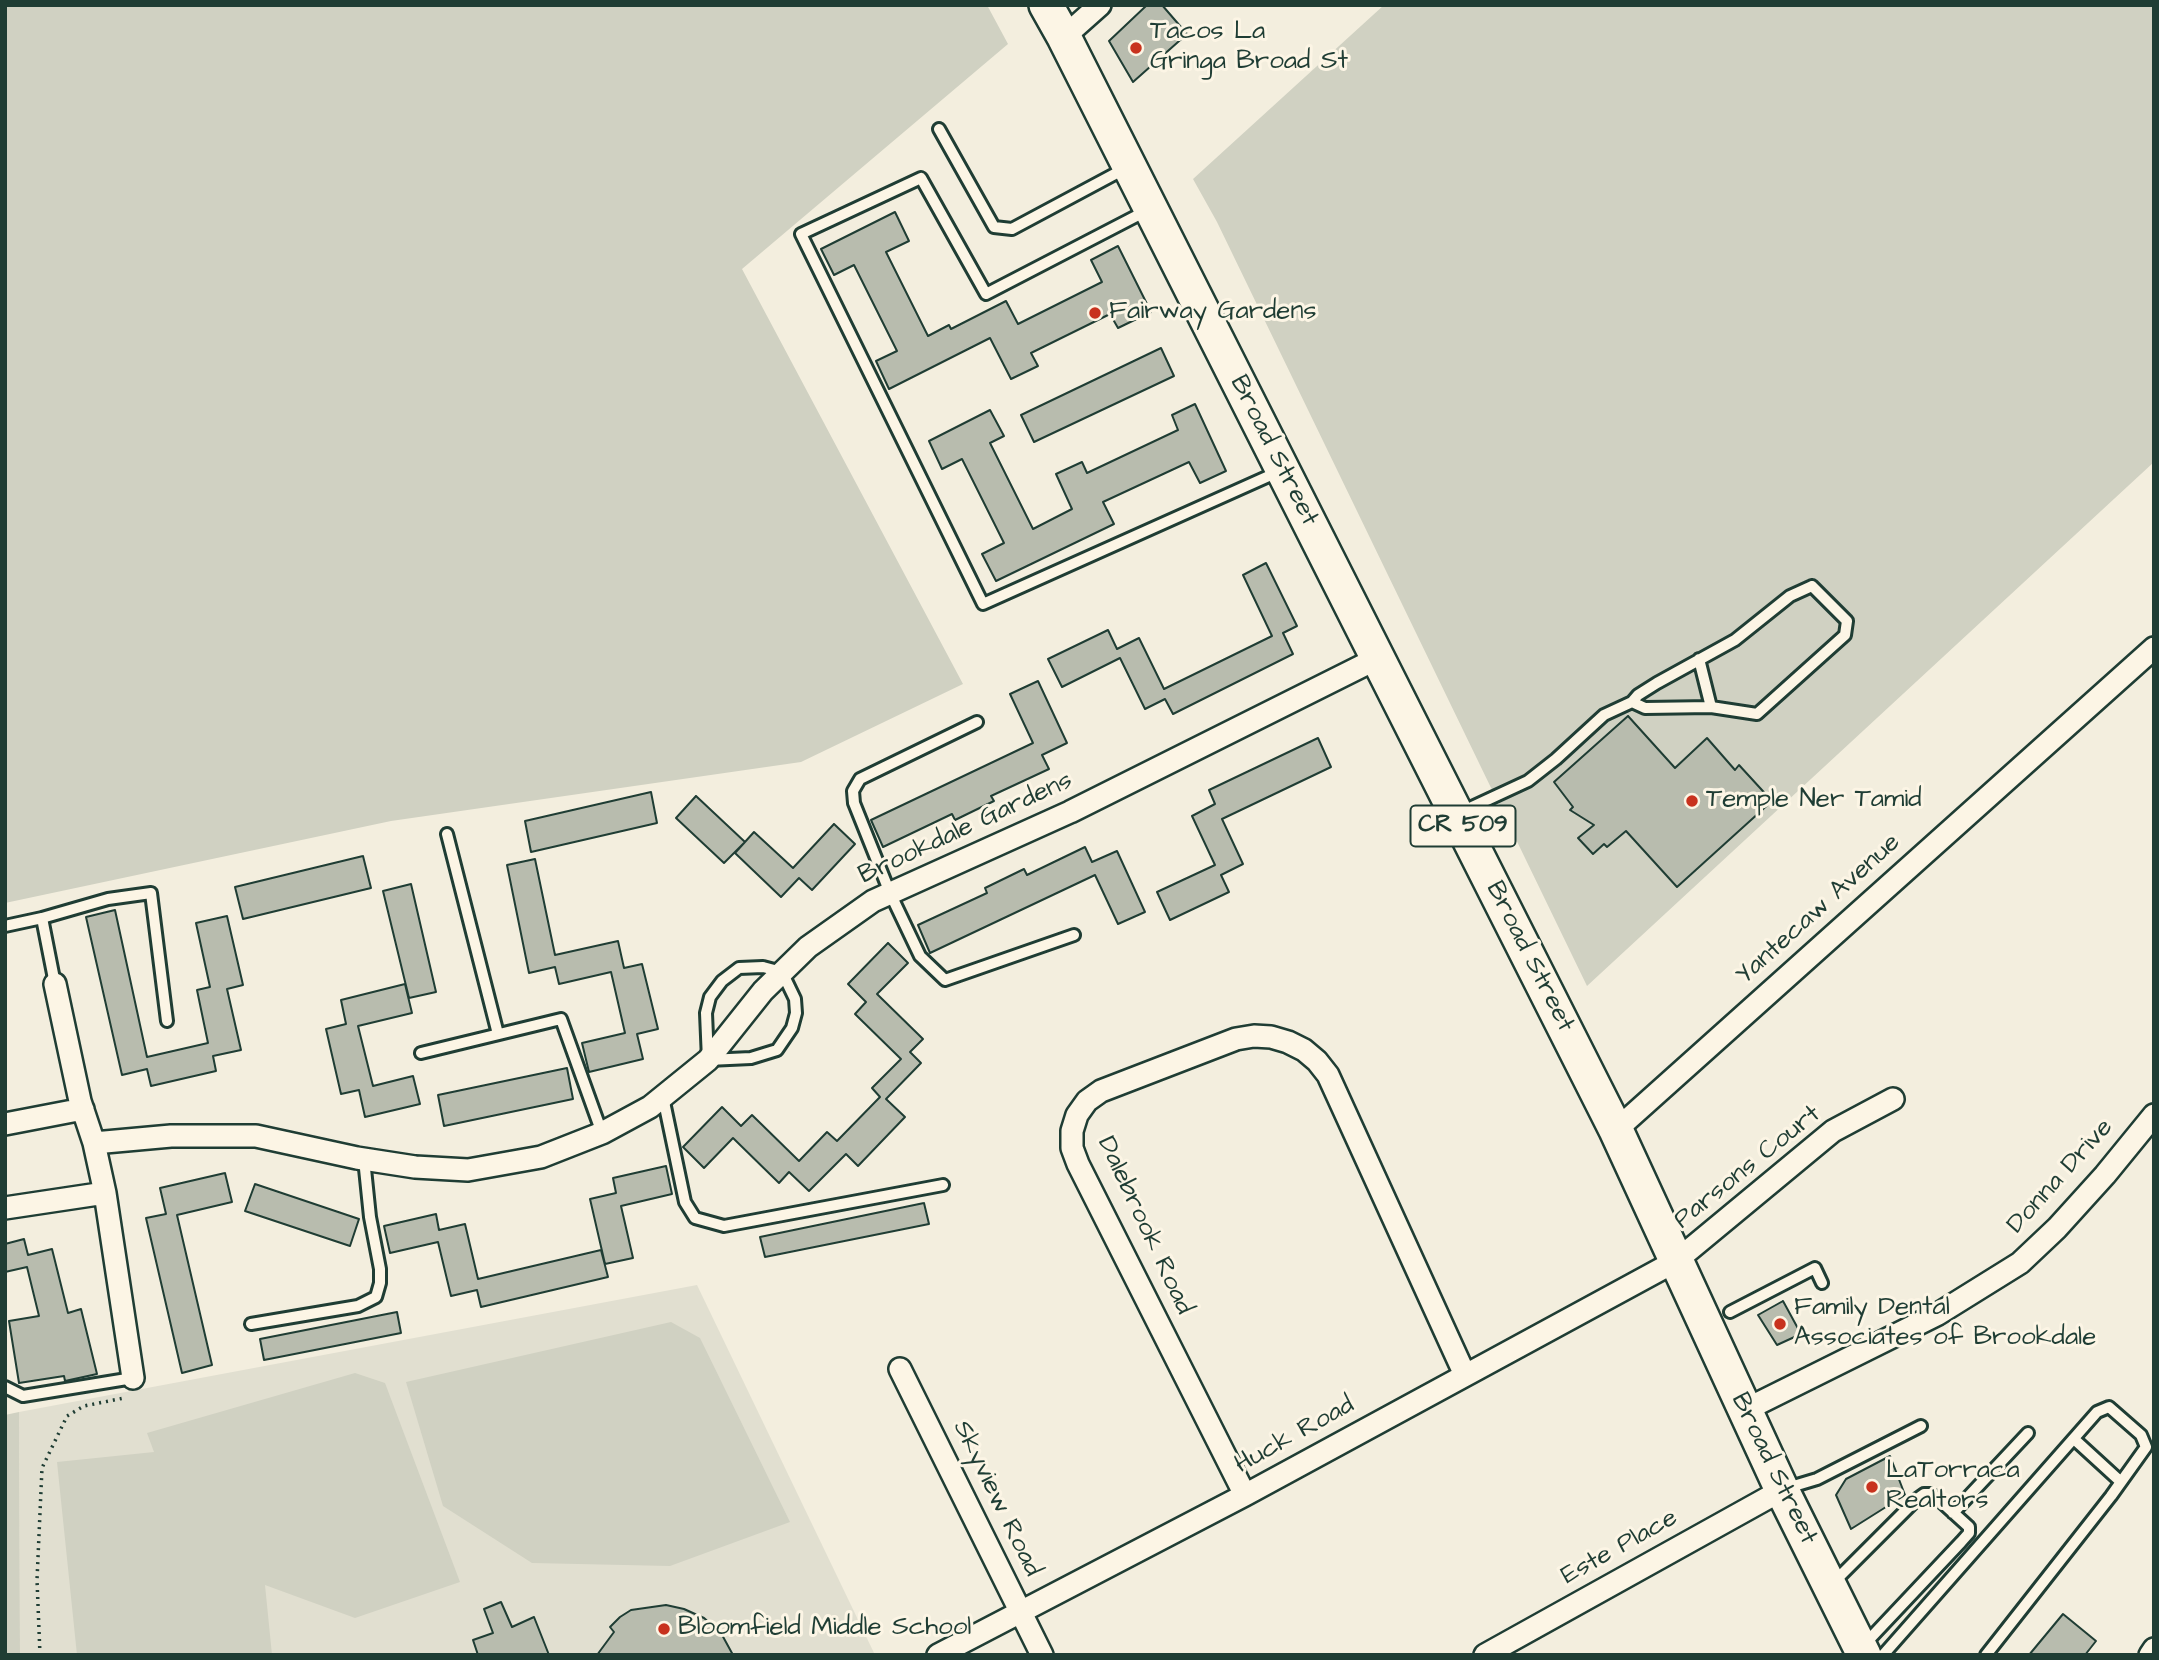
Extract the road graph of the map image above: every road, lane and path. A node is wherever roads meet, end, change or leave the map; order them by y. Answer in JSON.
{"nodes":[{"id":1,"x":1046,"y":5,"type":"edge"},
{"id":2,"x":1100,"y":5,"type":"edge"},
{"id":3,"x":1064,"y":37,"type":"junction"},
{"id":4,"x":939,"y":129,"type":"dead end"},
{"id":5,"x":1129,"y":167,"type":"junction"},
{"id":6,"x":1150,"y":209,"type":"junction"},
{"id":7,"x":1283,"y":470,"type":"junction"},
{"id":8,"x":2154,"y":648,"type":"edge"},
{"id":9,"x":1378,"y":658,"type":"junction"},
{"id":10,"x":1699,"y":659,"type":"junction"},
{"id":11,"x":1632,"y":702,"type":"junction"},
{"id":12,"x":1711,"y":707,"type":"junction"},
{"id":13,"x":978,"y":722,"type":"dead end"},
{"id":14,"x":1457,"y":814,"type":"junction"},
{"id":15,"x":447,"y":834,"type":"dead end"},
{"id":16,"x":890,"y":893,"type":"junction"},
{"id":17,"x":42,"y":918,"type":"junction"},
{"id":18,"x":5,"y":926,"type":"edge"},
{"id":19,"x":1074,"y":935,"type":"dead end"},
{"id":20,"x":782,"y":972,"type":"junction"},
{"id":21,"x":55,"y":984,"type":"joint"},
{"id":22,"x":167,"y":1021,"type":"dead end"},
{"id":23,"x":498,"y":1034,"type":"junction"},
{"id":24,"x":421,"y":1053,"type":"dead end"},
{"id":25,"x":708,"y":1060,"type":"junction"},
{"id":26,"x":663,"y":1097,"type":"junction"},
{"id":27,"x":1893,"y":1100,"type":"dead end"},
{"id":28,"x":83,"y":1109,"type":"junction"},
{"id":29,"x":2154,"y":1115,"type":"edge"},
{"id":30,"x":5,"y":1124,"type":"edge"},
{"id":31,"x":1616,"y":1129,"type":"junction"},
{"id":32,"x":602,"y":1133,"type":"junction"},
{"id":33,"x":94,"y":1143,"type":"junction"},
{"id":34,"x":364,"y":1159,"type":"junction"},
{"id":35,"x":943,"y":1185,"type":"dead end"},
{"id":36,"x":104,"y":1193,"type":"junction"},
{"id":37,"x":5,"y":1208,"type":"edge"},
{"id":38,"x":1676,"y":1262,"type":"junction"},
{"id":39,"x":1822,"y":1283,"type":"dead end"},
{"id":40,"x":1730,"y":1312,"type":"dead end"},
{"id":41,"x":251,"y":1324,"type":"dead end"},
{"id":42,"x":900,"y":1369,"type":"dead end"},
{"id":43,"x":1465,"y":1375,"type":"junction"},
{"id":44,"x":133,"y":1378,"type":"junction"},
{"id":45,"x":5,"y":1387,"type":"edge"},
{"id":46,"x":1745,"y":1410,"type":"junction"},
{"id":47,"x":1921,"y":1426,"type":"dead end"},
{"id":48,"x":2028,"y":1433,"type":"dead end"},
{"id":49,"x":2074,"y":1439,"type":"junction"},
{"id":50,"x":2121,"y":1482,"type":"junction"},
{"id":51,"x":1782,"y":1490,"type":"junction"},
{"id":52,"x":1245,"y":1495,"type":"junction"},
{"id":53,"x":1953,"y":1513,"type":"junction"},
{"id":54,"x":1830,"y":1587,"type":"junction"},
{"id":55,"x":1020,"y":1612,"type":"junction"},
{"id":56,"x":2154,"y":1649,"type":"edge"},
{"id":57,"x":1869,"y":1653,"type":"edge"},
{"id":58,"x":40,"y":1655,"type":"edge"},
{"id":59,"x":938,"y":1655,"type":"edge"},
{"id":60,"x":1042,"y":1655,"type":"edge"},
{"id":61,"x":1485,"y":1655,"type":"edge"},
{"id":62,"x":1986,"y":1655,"type":"edge"},
{"id":63,"x":2150,"y":1655,"type":"edge"}],
"edges":[{"from":1,"to":3,"type":"main road","name":"Broad Street","number":"CR 509"},
{"from":2,"to":3,"type":"street"},
{"from":3,"to":5,"type":"main road","name":"Broad Street","number":"CR 509"},
{"from":4,"to":5,"type":"lane"},
{"from":5,"to":6,"type":"main road","name":"Broad Street","number":"CR 509"},
{"from":6,"to":7,"type":"main road","name":"Broad Street","number":"CR 509"},
{"from":6,"to":7,"type":"lane"},
{"from":7,"to":9,"type":"main road","name":"Broad Street","number":"CR 509"},
{"from":8,"to":31,"type":"street","name":"Yantecaw Avenue"},
{"from":9,"to":14,"type":"main road","name":"Broad Street","number":"CR 509"},
{"from":9,"to":16,"type":"street","name":"Brookdale Gardens"},
{"from":10,"to":11,"type":"lane"},
{"from":10,"to":12,"type":"lane"},
{"from":10,"to":12,"type":"lane"},
{"from":11,"to":12,"type":"lane"},
{"from":11,"to":14,"type":"lane"},
{"from":13,"to":16,"type":"lane"},
{"from":14,"to":31,"type":"main road","name":"Broad Street","number":"CR 509"},
{"from":15,"to":23,"type":"lane"},
{"from":16,"to":19,"type":"lane"},
{"from":16,"to":20,"type":"street","name":"Brookdale Gardens"},
{"from":17,"to":18,"type":"lane"},
{"from":17,"to":21,"type":"lane"},
{"from":17,"to":22,"type":"lane"},
{"from":20,"to":25,"type":"street","name":"Brookdale Gardens"},
{"from":20,"to":25,"type":"lane"},
{"from":20,"to":25,"type":"lane"},
{"from":21,"to":28,"type":"street"},
{"from":23,"to":24,"type":"lane"},
{"from":23,"to":32,"type":"lane"},
{"from":25,"to":26,"type":"street","name":"Brookdale Gardens"},
{"from":26,"to":32,"type":"street","name":"Brookdale Gardens"},
{"from":26,"to":35,"type":"lane"},
{"from":27,"to":38,"type":"street","name":"Parsons Court"},
{"from":28,"to":30,"type":"street"},
{"from":28,"to":33,"type":"street"},
{"from":29,"to":46,"type":"street","name":"Donna Drive"},
{"from":31,"to":38,"type":"main road","name":"Broad Street","number":"CR 509"},
{"from":32,"to":34,"type":"street","name":"Brookdale Gardens"},
{"from":33,"to":34,"type":"street","name":"Brookdale Gardens"},
{"from":33,"to":36,"type":"street"},
{"from":34,"to":41,"type":"lane"},
{"from":36,"to":37,"type":"street"},
{"from":36,"to":44,"type":"street"},
{"from":38,"to":43,"type":"street","name":"Huck Road"},
{"from":38,"to":46,"type":"main road","name":"Broad Street","number":"CR 509"},
{"from":39,"to":40,"type":"lane"},
{"from":42,"to":55,"type":"street","name":"Skyview Road"},
{"from":43,"to":52,"type":"street","name":"Huck Road"},
{"from":43,"to":52,"type":"street","name":"Dalebrook Road"},
{"from":44,"to":45,"type":"lane"},
{"from":44,"to":58,"type":"path"},
{"from":46,"to":51,"type":"main road","name":"Broad Street","number":"CR 509"},
{"from":47,"to":51,"type":"lane"},
{"from":48,"to":53,"type":"lane"},
{"from":49,"to":50,"type":"lane"},
{"from":49,"to":50,"type":"lane"},
{"from":49,"to":57,"type":"lane"},
{"from":50,"to":62,"type":"lane"},
{"from":51,"to":54,"type":"main road","name":"Broad Street","number":"CR 509"},
{"from":51,"to":61,"type":"street","name":"Este Place"},
{"from":52,"to":55,"type":"street","name":"Huck Road"},
{"from":53,"to":54,"type":"lane"},
{"from":53,"to":57,"type":"lane"},
{"from":54,"to":57,"type":"main road","name":"Broad Street","number":"CR 509"},
{"from":55,"to":59,"type":"street","name":"Huck Road"},
{"from":55,"to":60,"type":"street","name":"Skyview Road"},
{"from":56,"to":63,"type":"street"}]}
